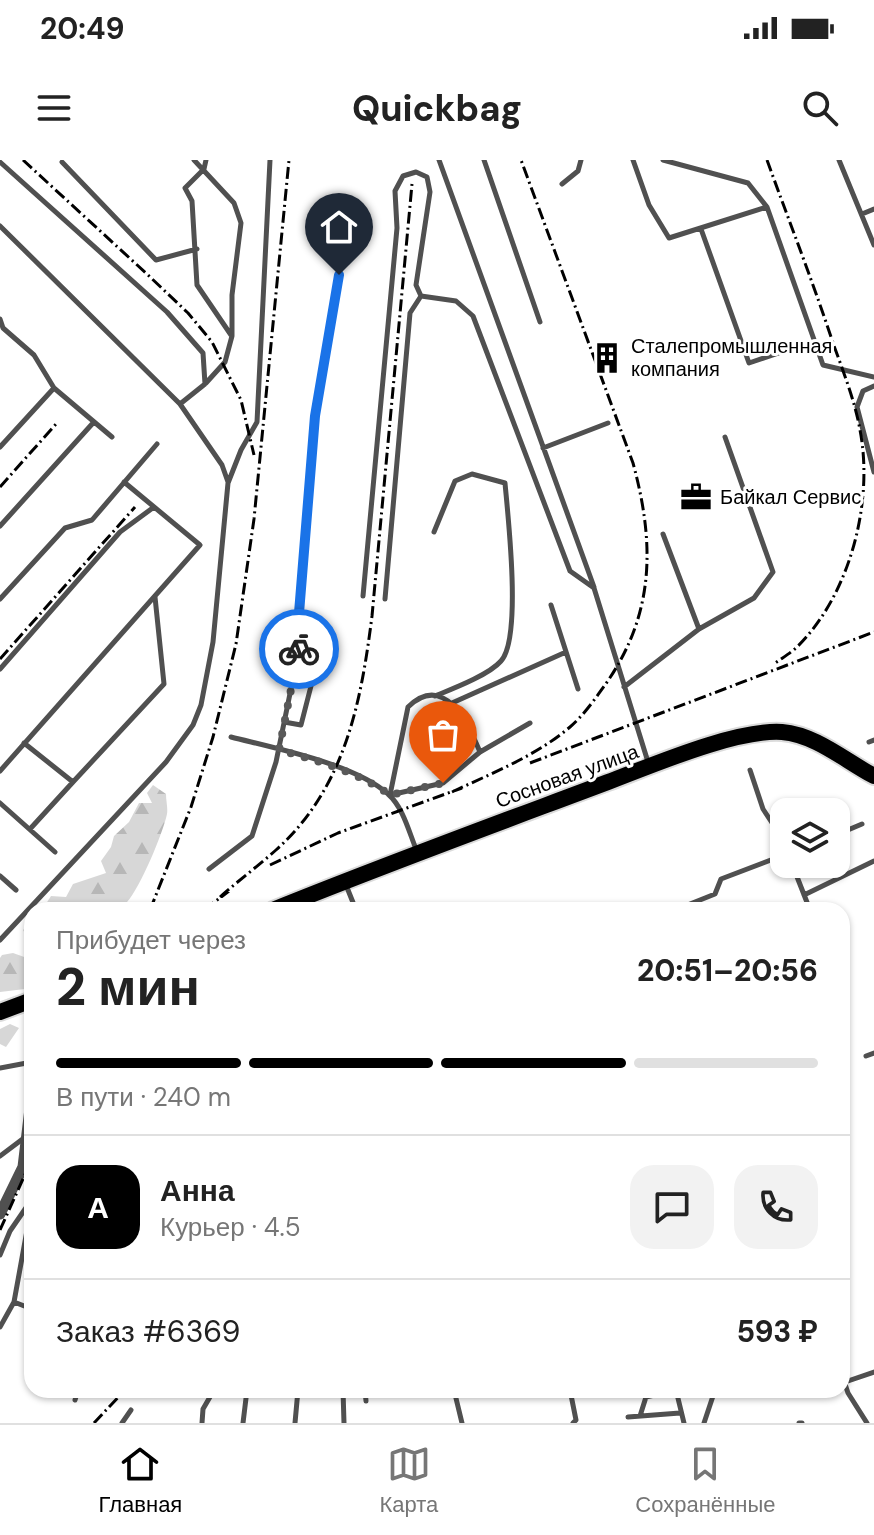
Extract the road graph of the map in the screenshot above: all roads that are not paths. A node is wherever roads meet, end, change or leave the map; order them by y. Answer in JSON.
{"nodes":[{"id":1,"x":194,"y":160,"type":"edge"},
{"id":2,"x":206,"y":160,"type":"edge"},
{"id":3,"x":270,"y":160,"type":"edge"},
{"id":4,"x":439,"y":160,"type":"edge"},
{"id":5,"x":484,"y":160,"type":"edge"},
{"id":6,"x":581,"y":160,"type":"edge"},
{"id":7,"x":633,"y":160,"type":"edge"},
{"id":8,"x":663,"y":160,"type":"edge"},
{"id":9,"x":839,"y":160,"type":"edge"},
{"id":10,"x":0,"y":162,"type":"edge"},
{"id":11,"x":62,"y":162,"type":"edge"},
{"id":12,"x":204,"y":169,"type":"junction"},
{"id":13,"x":562,"y":184,"type":"dead end"},
{"id":14,"x":767,"y":207,"type":"junction"},
{"id":15,"x":874,"y":209,"type":"edge"},
{"id":16,"x":862,"y":214,"type":"junction"},
{"id":17,"x":0,"y":226,"type":"edge"},
{"id":18,"x":701,"y":229,"type":"junction"},
{"id":19,"x":874,"y":245,"type":"edge"},
{"id":20,"x":344,"y":247,"type":"dead end"},
{"id":21,"x":197,"y":249,"type":"junction"},
{"id":22,"x":421,"y":296,"type":"junction"},
{"id":23,"x":0,"y":319,"type":"edge"},
{"id":24,"x":540,"y":322,"type":"dead end"},
{"id":25,"x":2,"y":330,"type":"edge"},
{"id":26,"x":232,"y":336,"type":"junction"},
{"id":27,"x":814,"y":341,"type":"junction"},
{"id":28,"x":874,"y":377,"type":"edge"},
{"id":29,"x":205,"y":384,"type":"junction"},
{"id":30,"x":874,"y":386,"type":"edge"},
{"id":31,"x":54,"y":388,"type":"junction"},
{"id":32,"x":180,"y":404,"type":"junction"},
{"id":33,"x":93,"y":423,"type":"junction"},
{"id":34,"x":608,"y":423,"type":"dead end"},
{"id":35,"x":112,"y":437,"type":"dead end"},
{"id":36,"x":725,"y":437,"type":"dead end"},
{"id":37,"x":157,"y":444,"type":"dead end"},
{"id":38,"x":0,"y":447,"type":"edge"},
{"id":39,"x":543,"y":448,"type":"junction"},
{"id":40,"x":874,"y":472,"type":"edge"},
{"id":41,"x":124,"y":482,"type":"junction"},
{"id":42,"x":228,"y":483,"type":"junction"},
{"id":43,"x":154,"y":507,"type":"junction"},
{"id":44,"x":0,"y":526,"type":"edge"},
{"id":45,"x":434,"y":532,"type":"dead end"},
{"id":46,"x":663,"y":534,"type":"dead end"},
{"id":47,"x":594,"y":588,"type":"junction"},
{"id":48,"x":155,"y":595,"type":"junction"},
{"id":49,"x":363,"y":596,"type":"dead end"},
{"id":50,"x":0,"y":599,"type":"edge"},
{"id":51,"x":385,"y":599,"type":"dead end"},
{"id":52,"x":551,"y":605,"type":"dead end"},
{"id":53,"x":699,"y":629,"type":"junction"},
{"id":54,"x":302,"y":635,"type":"junction"},
{"id":55,"x":566,"y":652,"type":"junction"},
{"id":56,"x":0,"y":669,"type":"edge"},
{"id":57,"x":624,"y":687,"type":"junction"},
{"id":58,"x":578,"y":689,"type":"dead end"},
{"id":59,"x":435,"y":696,"type":"junction"},
{"id":60,"x":452,"y":703,"type":"junction"},
{"id":61,"x":284,"y":722,"type":"junction"},
{"id":62,"x":530,"y":723,"type":"dead end"},
{"id":63,"x":231,"y":737,"type":"dead end"},
{"id":64,"x":24,"y":743,"type":"junction"},
{"id":65,"x":279,"y":750,"type":"junction"},
{"id":66,"x":480,"y":752,"type":"junction"},
{"id":67,"x":649,"y":767,"type":"junction"},
{"id":68,"x":750,"y":770,"type":"dead end"},
{"id":69,"x":0,"y":771,"type":"edge"},
{"id":70,"x":873,"y":780,"type":"edge"},
{"id":71,"x":73,"y":782,"type":"junction"},
{"id":72,"x":390,"y":795,"type":"junction"},
{"id":73,"x":0,"y":803,"type":"edge"},
{"id":74,"x":770,"y":820,"type":"edge"},
{"id":75,"x":862,"y":824,"type":"dead end"},
{"id":76,"x":30,"y":829,"type":"junction"},
{"id":77,"x":850,"y":829,"type":"edge"},
{"id":78,"x":55,"y":852,"type":"dead end"},
{"id":79,"x":417,"y":853,"type":"junction"},
{"id":80,"x":770,"y":860,"type":"edge"},
{"id":81,"x":874,"y":861,"type":"edge"},
{"id":82,"x":209,"y":869,"type":"dead end"},
{"id":83,"x":0,"y":876,"type":"edge"},
{"id":84,"x":797,"y":878,"type":"edge"},
{"id":85,"x":344,"y":881,"type":"junction"},
{"id":86,"x":16,"y":890,"type":"dead end"},
{"id":87,"x":804,"y":895,"type":"junction"},
{"id":88,"x":35,"y":902,"type":"edge"},
{"id":89,"x":293,"y":902,"type":"edge"},
{"id":90,"x":353,"y":902,"type":"edge"},
{"id":91,"x":695,"y":902,"type":"edge"},
{"id":92,"x":807,"y":902,"type":"edge"},
{"id":93,"x":24,"y":914,"type":"edge"},
{"id":94,"x":0,"y":940,"type":"edge"},
{"id":95,"x":24,"y":1003,"type":"edge"},
{"id":96,"x":0,"y":1012,"type":"edge"},
{"id":97,"x":874,"y":1053,"type":"edge"},
{"id":98,"x":866,"y":1056,"type":"dead end"},
{"id":99,"x":24,"y":1064,"type":"edge"},
{"id":100,"x":0,"y":1068,"type":"edge"},
{"id":101,"x":24,"y":1139,"type":"edge"},
{"id":102,"x":1,"y":1153,"type":"edge"},
{"id":103,"x":24,"y":1162,"type":"edge"},
{"id":104,"x":24,"y":1212,"type":"edge"},
{"id":105,"x":0,"y":1214,"type":"edge"},
{"id":106,"x":24,"y":1246,"type":"edge"},
{"id":107,"x":0,"y":1255,"type":"edge"},
{"id":108,"x":14,"y":1302,"type":"junction"},
{"id":109,"x":24,"y":1306,"type":"edge"},
{"id":110,"x":0,"y":1327,"type":"edge"},
{"id":111,"x":874,"y":1372,"type":"edge"},
{"id":112,"x":850,"y":1377,"type":"edge"},
{"id":113,"x":850,"y":1392,"type":"edge"},
{"id":114,"x":209,"y":1398,"type":"edge"},
{"id":115,"x":246,"y":1398,"type":"edge"},
{"id":116,"x":297,"y":1398,"type":"edge"},
{"id":117,"x":343,"y":1398,"type":"edge"},
{"id":118,"x":366,"y":1398,"type":"edge"},
{"id":119,"x":456,"y":1398,"type":"edge"},
{"id":120,"x":572,"y":1398,"type":"edge"},
{"id":121,"x":646,"y":1398,"type":"edge"},
{"id":122,"x":677,"y":1398,"type":"edge"},
{"id":123,"x":712,"y":1398,"type":"edge"},
{"id":124,"x":366,"y":1401,"type":"dead end"},
{"id":125,"x":131,"y":1410,"type":"dead end"},
{"id":126,"x":680,"y":1413,"type":"junction"},
{"id":127,"x":640,"y":1416,"type":"junction"},
{"id":128,"x":628,"y":1417,"type":"dead end"},
{"id":129,"x":122,"y":1423,"type":"edge"},
{"id":130,"x":202,"y":1423,"type":"edge"},
{"id":131,"x":243,"y":1423,"type":"edge"},
{"id":132,"x":295,"y":1423,"type":"edge"},
{"id":133,"x":344,"y":1423,"type":"edge"},
{"id":134,"x":462,"y":1423,"type":"edge"},
{"id":135,"x":573,"y":1423,"type":"edge"},
{"id":136,"x":684,"y":1423,"type":"edge"},
{"id":137,"x":704,"y":1423,"type":"edge"},
{"id":138,"x":867,"y":1423,"type":"edge"}],
"edges":[{"from":1,"to":12,"type":"lane"},
{"from":2,"to":12,"type":"lane"},
{"from":3,"to":42,"type":"lane"},
{"from":4,"to":39,"type":"lane"},
{"from":5,"to":24,"type":"lane"},
{"from":6,"to":13,"type":"lane"},
{"from":7,"to":18,"type":"lane"},
{"from":8,"to":14,"type":"lane"},
{"from":9,"to":16,"type":"lane"},
{"from":10,"to":29,"type":"lane"},
{"from":11,"to":21,"type":"lane"},
{"from":12,"to":21,"type":"lane"},
{"from":12,"to":26,"type":"lane"},
{"from":14,"to":18,"type":"lane"},
{"from":14,"to":27,"type":"lane"},
{"from":15,"to":16,"type":"lane"},
{"from":16,"to":19,"type":"lane"},
{"from":17,"to":32,"type":"lane"},
{"from":18,"to":27,"type":"lane"},
{"from":20,"to":54,"type":"lane"},
{"from":21,"to":26,"type":"lane"},
{"from":22,"to":47,"type":"lane"},
{"from":22,"to":49,"type":"lane"},
{"from":22,"to":51,"type":"lane"},
{"from":23,"to":25,"type":"lane"},
{"from":25,"to":31,"type":"lane"},
{"from":26,"to":29,"type":"lane"},
{"from":27,"to":28,"type":"lane"},
{"from":29,"to":32,"type":"lane"},
{"from":30,"to":40,"type":"lane"},
{"from":31,"to":33,"type":"lane"},
{"from":31,"to":38,"type":"lane"},
{"from":32,"to":42,"type":"lane"},
{"from":33,"to":35,"type":"lane"},
{"from":33,"to":44,"type":"lane"},
{"from":34,"to":39,"type":"lane"},
{"from":36,"to":53,"type":"lane"},
{"from":37,"to":41,"type":"lane"},
{"from":39,"to":47,"type":"lane"},
{"from":41,"to":43,"type":"lane"},
{"from":41,"to":50,"type":"lane"},
{"from":42,"to":88,"type":"lane"},
{"from":43,"to":48,"type":"lane"},
{"from":43,"to":56,"type":"lane"},
{"from":45,"to":59,"type":"lane"},
{"from":46,"to":53,"type":"lane"},
{"from":47,"to":57,"type":"lane"},
{"from":48,"to":64,"type":"lane"},
{"from":48,"to":71,"type":"lane"},
{"from":52,"to":55,"type":"lane"},
{"from":53,"to":57,"type":"lane"},
{"from":54,"to":61,"type":"lane"},
{"from":54,"to":61,"type":"lane"},
{"from":55,"to":58,"type":"lane"},
{"from":55,"to":60,"type":"lane"},
{"from":57,"to":67,"type":"lane"},
{"from":59,"to":60,"type":"lane"},
{"from":59,"to":72,"type":"lane"},
{"from":60,"to":66,"type":"lane"},
{"from":61,"to":65,"type":"lane"},
{"from":62,"to":66,"type":"lane"},
{"from":63,"to":65,"type":"lane"},
{"from":64,"to":69,"type":"lane"},
{"from":64,"to":71,"type":"lane"},
{"from":65,"to":72,"type":"lane"},
{"from":65,"to":82,"type":"lane"},
{"from":66,"to":72,"type":"lane"},
{"from":67,"to":70,"type":"main road","name":"Сосновая улица"},
{"from":67,"to":79,"type":"main road","name":"Сосновая улица"},
{"from":68,"to":74,"type":"lane"},
{"from":71,"to":76,"type":"lane"},
{"from":72,"to":79,"type":"lane"},
{"from":73,"to":76,"type":"lane"},
{"from":75,"to":77,"type":"lane"},
{"from":76,"to":78,"type":"lane"},
{"from":79,"to":85,"type":"main road","name":"Сосновая улица"},
{"from":80,"to":91,"type":"lane"},
{"from":81,"to":87,"type":"lane"},
{"from":83,"to":86,"type":"lane"},
{"from":84,"to":87,"type":"lane"},
{"from":85,"to":89,"type":"main road","name":"Сосновая улица"},
{"from":85,"to":90,"type":"lane"},
{"from":87,"to":92,"type":"lane"},
{"from":93,"to":94,"type":"lane"},
{"from":95,"to":96,"type":"main road"},
{"from":97,"to":98,"type":"lane"},
{"from":99,"to":100,"type":"lane"},
{"from":101,"to":102,"type":"lane"},
{"from":103,"to":105,"type":"street"},
{"from":104,"to":107,"type":"lane"},
{"from":106,"to":108,"type":"lane"},
{"from":108,"to":109,"type":"lane"},
{"from":108,"to":110,"type":"lane"},
{"from":111,"to":112,"type":"lane"},
{"from":113,"to":138,"type":"lane"},
{"from":114,"to":130,"type":"lane"},
{"from":115,"to":131,"type":"lane"},
{"from":116,"to":132,"type":"lane"},
{"from":117,"to":133,"type":"lane"},
{"from":118,"to":124,"type":"lane"},
{"from":119,"to":134,"type":"lane"},
{"from":120,"to":135,"type":"lane"},
{"from":121,"to":127,"type":"lane"},
{"from":122,"to":126,"type":"lane"},
{"from":123,"to":137,"type":"lane"},
{"from":125,"to":129,"type":"lane"},
{"from":126,"to":127,"type":"lane"},
{"from":126,"to":136,"type":"lane"},
{"from":127,"to":128,"type":"lane"}]}
